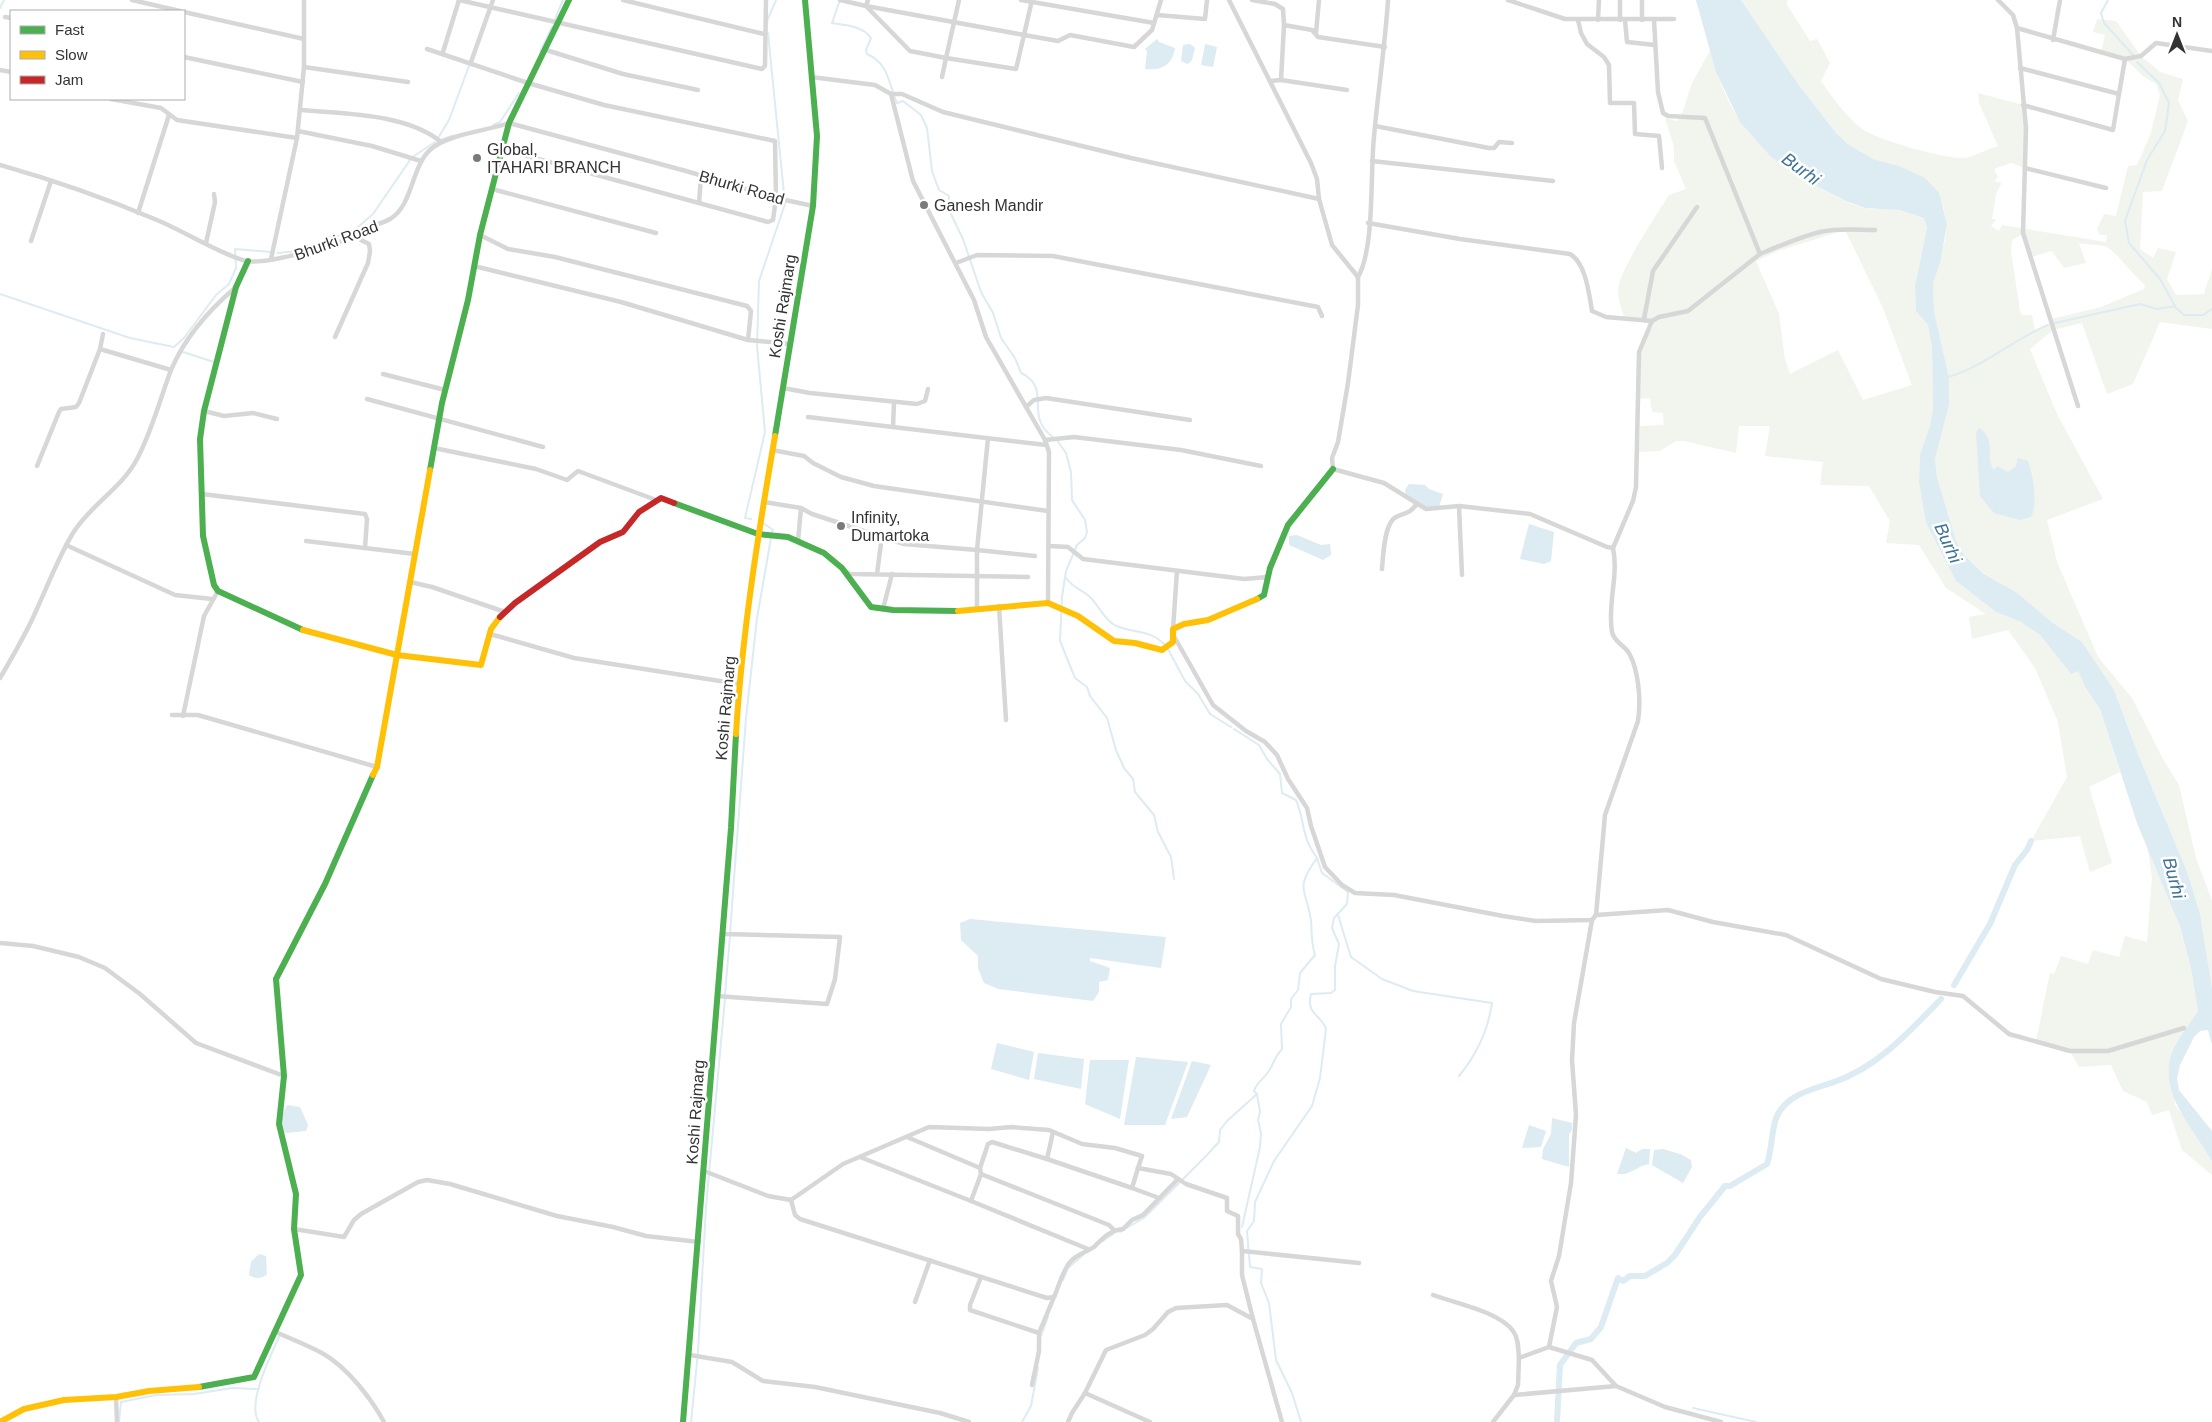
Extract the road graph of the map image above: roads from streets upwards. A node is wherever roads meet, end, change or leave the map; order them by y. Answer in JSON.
{"nodes":[{"id":1,"x":132,"y":0,"type":"edge"},
{"id":2,"x":304,"y":0,"type":"edge"},
{"id":3,"x":459,"y":0,"type":"edge"},
{"id":4,"x":493,"y":0,"type":"edge"},
{"id":5,"x":569,"y":0,"type":"edge"},
{"id":6,"x":623,"y":0,"type":"edge"},
{"id":7,"x":766,"y":0,"type":"edge"},
{"id":8,"x":805,"y":0,"type":"edge"},
{"id":9,"x":841,"y":0,"type":"edge"},
{"id":10,"x":868,"y":0,"type":"edge"},
{"id":11,"x":959,"y":0,"type":"edge"},
{"id":12,"x":1021,"y":0,"type":"edge"},
{"id":13,"x":1161,"y":0,"type":"edge"},
{"id":14,"x":1207,"y":0,"type":"edge"},
{"id":15,"x":1229,"y":0,"type":"edge"},
{"id":16,"x":1252,"y":0,"type":"edge"},
{"id":17,"x":1319,"y":0,"type":"edge"},
{"id":18,"x":1388,"y":0,"type":"edge"},
{"id":19,"x":1508,"y":0,"type":"edge"},
{"id":20,"x":1599,"y":0,"type":"edge"},
{"id":21,"x":1620,"y":0,"type":"edge"},
{"id":22,"x":1642,"y":0,"type":"edge"},
{"id":23,"x":1998,"y":0,"type":"edge"},
{"id":24,"x":2060,"y":0,"type":"edge"},
{"id":25,"x":1032,"y":1,"type":"edge"},
{"id":26,"x":866,"y":6,"type":"junction"},
{"id":27,"x":491,"y":8,"type":"junction"},
{"id":28,"x":174,"y":10,"type":"edge"},
{"id":29,"x":185,"y":13,"type":"edge"},
{"id":30,"x":1157,"y":15,"type":"junction"},
{"id":31,"x":5,"y":16,"type":"dead end"},
{"id":32,"x":10,"y":18,"type":"edge"},
{"id":33,"x":1674,"y":19,"type":"dead end"},
{"id":34,"x":1578,"y":20,"type":"junction"},
{"id":35,"x":1598,"y":20,"type":"junction"},
{"id":36,"x":1622,"y":20,"type":"junction"},
{"id":37,"x":1642,"y":20,"type":"junction"},
{"id":38,"x":1654,"y":20,"type":"junction"},
{"id":39,"x":954,"y":22,"type":"junction"},
{"id":40,"x":558,"y":23,"type":"junction"},
{"id":41,"x":1154,"y":23,"type":"junction"},
{"id":42,"x":1284,"y":25,"type":"junction"},
{"id":43,"x":2017,"y":28,"type":"junction"},
{"id":44,"x":1316,"y":33,"type":"junction"},
{"id":45,"x":764,"y":34,"type":"junction"},
{"id":46,"x":1024,"y":35,"type":"junction"},
{"id":47,"x":304,"y":39,"type":"junction"},
{"id":48,"x":2053,"y":40,"type":"junction"},
{"id":49,"x":1655,"y":45,"type":"junction"},
{"id":50,"x":1386,"y":47,"type":"junction"},
{"id":51,"x":427,"y":48,"type":"dead end"},
{"id":52,"x":546,"y":50,"type":"junction"},
{"id":53,"x":2212,"y":51,"type":"edge"},
{"id":54,"x":443,"y":52,"type":"junction"},
{"id":55,"x":185,"y":57,"type":"edge"},
{"id":56,"x":946,"y":58,"type":"junction"},
{"id":57,"x":2125,"y":59,"type":"junction"},
{"id":58,"x":472,"y":62,"type":"junction"},
{"id":59,"x":304,"y":68,"type":"junction"},
{"id":60,"x":2020,"y":68,"type":"junction"},
{"id":61,"x":811,"y":77,"type":"junction"},
{"id":62,"x":942,"y":77,"type":"dead end"},
{"id":63,"x":1281,"y":80,"type":"junction"},
{"id":64,"x":1271,"y":81,"type":"junction"},
{"id":65,"x":303,"y":82,"type":"junction"},
{"id":66,"x":408,"y":82,"type":"dead end"},
{"id":67,"x":528,"y":83,"type":"junction"},
{"id":68,"x":698,"y":90,"type":"dead end"},
{"id":69,"x":1347,"y":90,"type":"dead end"},
{"id":70,"x":2119,"y":94,"type":"junction"},
{"id":71,"x":894,"y":95,"type":"junction"},
{"id":72,"x":116,"y":100,"type":"edge"},
{"id":73,"x":2023,"y":105,"type":"junction"},
{"id":74,"x":300,"y":110,"type":"junction"},
{"id":75,"x":169,"y":116,"type":"junction"},
{"id":76,"x":509,"y":123,"type":"junction"},
{"id":77,"x":1375,"y":126,"type":"junction"},
{"id":78,"x":298,"y":131,"type":"junction"},
{"id":79,"x":297,"y":138,"type":"junction"},
{"id":80,"x":441,"y":142,"type":"junction"},
{"id":81,"x":1512,"y":143,"type":"dead end"},
{"id":82,"x":502,"y":149,"type":"junction"},
{"id":83,"x":421,"y":161,"type":"junction"},
{"id":84,"x":1372,"y":161,"type":"junction"},
{"id":85,"x":0,"y":166,"type":"edge"},
{"id":86,"x":1662,"y":168,"type":"dead end"},
{"id":87,"x":2025,"y":168,"type":"junction"},
{"id":88,"x":702,"y":176,"type":"junction"},
{"id":89,"x":51,"y":181,"type":"junction"},
{"id":90,"x":1553,"y":181,"type":"dead end"},
{"id":91,"x":2106,"y":188,"type":"dead end"},
{"id":92,"x":492,"y":189,"type":"junction"},
{"id":93,"x":214,"y":194,"type":"dead end"},
{"id":94,"x":778,"y":199,"type":"junction"},
{"id":95,"x":1320,"y":199,"type":"junction"},
{"id":96,"x":699,"y":203,"type":"junction"},
{"id":97,"x":812,"y":206,"type":"junction"},
{"id":98,"x":1697,"y":207,"type":"dead end"},
{"id":99,"x":138,"y":213,"type":"junction"},
{"id":100,"x":1368,"y":224,"type":"junction"},
{"id":101,"x":1875,"y":230,"type":"dead end"},
{"id":102,"x":656,"y":233,"type":"dead end"},
{"id":103,"x":480,"y":235,"type":"junction"},
{"id":104,"x":353,"y":236,"type":"junction"},
{"id":105,"x":31,"y":241,"type":"dead end"},
{"id":106,"x":206,"y":243,"type":"junction"},
{"id":107,"x":1760,"y":254,"type":"junction"},
{"id":108,"x":271,"y":259,"type":"junction"},
{"id":109,"x":245,"y":260,"type":"junction"},
{"id":110,"x":956,"y":263,"type":"junction"},
{"id":111,"x":474,"y":266,"type":"junction"},
{"id":112,"x":1358,"y":276,"type":"junction"},
{"id":113,"x":236,"y":287,"type":"junction"},
{"id":114,"x":1322,"y":316,"type":"dead end"},
{"id":115,"x":1644,"y":319,"type":"junction"},
{"id":116,"x":1652,"y":321,"type":"junction"},
{"id":117,"x":103,"y":334,"type":"dead end"},
{"id":118,"x":335,"y":337,"type":"dead end"},
{"id":119,"x":751,"y":341,"type":"junction"},
{"id":120,"x":790,"y":344,"type":"junction"},
{"id":121,"x":100,"y":349,"type":"junction"},
{"id":122,"x":171,"y":370,"type":"junction"},
{"id":123,"x":383,"y":374,"type":"dead end"},
{"id":124,"x":783,"y":388,"type":"junction"},
{"id":125,"x":445,"y":390,"type":"junction"},
{"id":126,"x":928,"y":390,"type":"dead end"},
{"id":127,"x":367,"y":399,"type":"dead end"},
{"id":128,"x":894,"y":402,"type":"junction"},
{"id":129,"x":2078,"y":406,"type":"dead end"},
{"id":130,"x":1026,"y":407,"type":"junction"},
{"id":131,"x":204,"y":412,"type":"junction"},
{"id":132,"x":808,"y":418,"type":"dead end"},
{"id":133,"x":277,"y":419,"type":"dead end"},
{"id":134,"x":439,"y":420,"type":"junction"},
{"id":135,"x":1190,"y":420,"type":"dead end"},
{"id":136,"x":893,"y":427,"type":"junction"},
{"id":137,"x":988,"y":438,"type":"junction"},
{"id":138,"x":1046,"y":442,"type":"junction"},
{"id":139,"x":543,"y":447,"type":"dead end"},
{"id":140,"x":434,"y":448,"type":"junction"},
{"id":141,"x":772,"y":450,"type":"junction"},
{"id":142,"x":37,"y":466,"type":"dead end"},
{"id":143,"x":1261,"y":466,"type":"dead end"},
{"id":144,"x":1332,"y":469,"type":"junction"},
{"id":145,"x":202,"y":494,"type":"junction"},
{"id":146,"x":656,"y":500,"type":"junction"},
{"id":147,"x":981,"y":501,"type":"junction"},
{"id":148,"x":764,"y":502,"type":"junction"},
{"id":149,"x":1416,"y":504,"type":"junction"},
{"id":150,"x":1458,"y":506,"type":"junction"},
{"id":151,"x":801,"y":508,"type":"junction"},
{"id":152,"x":1048,"y":511,"type":"junction"},
{"id":153,"x":758,"y":534,"type":"junction"},
{"id":154,"x":882,"y":536,"type":"junction"},
{"id":155,"x":306,"y":541,"type":"dead end"},
{"id":156,"x":798,"y":541,"type":"junction"},
{"id":157,"x":66,"y":545,"type":"junction"},
{"id":158,"x":1049,"y":546,"type":"junction"},
{"id":159,"x":365,"y":548,"type":"junction"},
{"id":160,"x":1613,"y":548,"type":"junction"},
{"id":161,"x":977,"y":550,"type":"junction"},
{"id":162,"x":415,"y":554,"type":"junction"},
{"id":163,"x":1035,"y":556,"type":"dead end"},
{"id":164,"x":842,"y":568,"type":"junction"},
{"id":165,"x":1382,"y":569,"type":"dead end"},
{"id":166,"x":1177,"y":571,"type":"junction"},
{"id":167,"x":877,"y":574,"type":"junction"},
{"id":168,"x":892,"y":574,"type":"junction"},
{"id":169,"x":977,"y":576,"type":"junction"},
{"id":170,"x":1462,"y":576,"type":"dead end"},
{"id":171,"x":1028,"y":577,"type":"dead end"},
{"id":172,"x":1268,"y":577,"type":"junction"},
{"id":173,"x":410,"y":582,"type":"junction"},
{"id":174,"x":218,"y":591,"type":"junction"},
{"id":175,"x":212,"y":599,"type":"junction"},
{"id":176,"x":1048,"y":603,"type":"junction"},
{"id":177,"x":999,"y":606,"type":"junction"},
{"id":178,"x":977,"y":608,"type":"junction"},
{"id":179,"x":884,"y":609,"type":"junction"},
{"id":180,"x":505,"y":612,"type":"junction"},
{"id":181,"x":1173,"y":630,"type":"junction"},
{"id":182,"x":490,"y":634,"type":"junction"},
{"id":183,"x":1175,"y":638,"type":"junction"},
{"id":184,"x":397,"y":655,"type":"junction"},
{"id":185,"x":0,"y":678,"type":"edge"},
{"id":186,"x":739,"y":684,"type":"junction"},
{"id":187,"x":172,"y":715,"type":"dead end"},
{"id":188,"x":183,"y":716,"type":"junction"},
{"id":189,"x":1006,"y":720,"type":"dead end"},
{"id":190,"x":377,"y":766,"type":"junction"},
{"id":191,"x":1596,"y":915,"type":"junction"},
{"id":192,"x":1592,"y":920,"type":"junction"},
{"id":193,"x":722,"y":934,"type":"junction"},
{"id":194,"x":0,"y":943,"type":"edge"},
{"id":195,"x":717,"y":996,"type":"junction"},
{"id":196,"x":2184,"y":1028,"type":"dead end"},
{"id":197,"x":284,"y":1076,"type":"junction"},
{"id":198,"x":1054,"y":1132,"type":"junction"},
{"id":199,"x":907,"y":1136,"type":"junction"},
{"id":200,"x":860,"y":1157,"type":"junction"},
{"id":201,"x":1047,"y":1159,"type":"junction"},
{"id":202,"x":980,"y":1168,"type":"junction"},
{"id":203,"x":1138,"y":1168,"type":"junction"},
{"id":204,"x":704,"y":1171,"type":"junction"},
{"id":205,"x":981,"y":1174,"type":"junction"},
{"id":206,"x":1178,"y":1179,"type":"junction"},
{"id":207,"x":1132,"y":1188,"type":"junction"},
{"id":208,"x":1159,"y":1198,"type":"junction"},
{"id":209,"x":791,"y":1200,"type":"junction"},
{"id":210,"x":971,"y":1201,"type":"junction"},
{"id":211,"x":294,"y":1229,"type":"junction"},
{"id":212,"x":1114,"y":1230,"type":"junction"},
{"id":213,"x":699,"y":1242,"type":"junction"},
{"id":214,"x":1088,"y":1249,"type":"junction"},
{"id":215,"x":1246,"y":1252,"type":"junction"},
{"id":216,"x":930,"y":1260,"type":"junction"},
{"id":217,"x":1359,"y":1263,"type":"dead end"},
{"id":218,"x":981,"y":1277,"type":"junction"},
{"id":219,"x":1433,"y":1295,"type":"dead end"},
{"id":220,"x":1054,"y":1297,"type":"junction"},
{"id":221,"x":915,"y":1302,"type":"dead end"},
{"id":222,"x":1253,"y":1319,"type":"junction"},
{"id":223,"x":276,"y":1332,"type":"junction"},
{"id":224,"x":1039,"y":1333,"type":"junction"},
{"id":225,"x":1549,"y":1347,"type":"junction"},
{"id":226,"x":692,"y":1355,"type":"junction"},
{"id":227,"x":1519,"y":1358,"type":"junction"},
{"id":228,"x":1032,"y":1385,"type":"dead end"},
{"id":229,"x":1616,"y":1386,"type":"junction"},
{"id":230,"x":1086,"y":1393,"type":"junction"},
{"id":231,"x":1514,"y":1395,"type":"junction"},
{"id":232,"x":116,"y":1398,"type":"junction"},
{"id":233,"x":1,"y":1422,"type":"edge"},
{"id":234,"x":118,"y":1422,"type":"edge"},
{"id":235,"x":384,"y":1422,"type":"edge"},
{"id":236,"x":684,"y":1422,"type":"edge"},
{"id":237,"x":969,"y":1422,"type":"edge"},
{"id":238,"x":1068,"y":1422,"type":"edge"},
{"id":239,"x":1150,"y":1422,"type":"edge"},
{"id":240,"x":1282,"y":1422,"type":"edge"},
{"id":241,"x":1493,"y":1422,"type":"edge"},
{"id":242,"x":1721,"y":1422,"type":"edge"}],
"edges":[{"from":1,"to":28,"type":"street"},
{"from":2,"to":47,"type":"street"},
{"from":3,"to":27,"type":"street"},
{"from":3,"to":54,"type":"street"},
{"from":4,"to":27,"type":"street"},
{"from":5,"to":40,"type":"street"},
{"from":6,"to":45,"type":"street"},
{"from":7,"to":45,"type":"street"},
{"from":8,"to":61,"type":"street","name":"Koshi Rajmarg"},
{"from":9,"to":26,"type":"street"},
{"from":10,"to":26,"type":"street"},
{"from":11,"to":39,"type":"street"},
{"from":12,"to":25,"type":"street"},
{"from":13,"to":30,"type":"street"},
{"from":14,"to":30,"type":"street"},
{"from":15,"to":64,"type":"street"},
{"from":16,"to":42,"type":"street"},
{"from":17,"to":44,"type":"street"},
{"from":18,"to":50,"type":"street"},
{"from":19,"to":34,"type":"street"},
{"from":20,"to":35,"type":"street"},
{"from":21,"to":36,"type":"street"},
{"from":22,"to":37,"type":"street"},
{"from":23,"to":43,"type":"street"},
{"from":24,"to":48,"type":"street"},
{"from":25,"to":41,"type":"street"},
{"from":25,"to":46,"type":"street"},
{"from":26,"to":39,"type":"street"},
{"from":26,"to":56,"type":"street"},
{"from":27,"to":40,"type":"street"},
{"from":27,"to":58,"type":"street"},
{"from":29,"to":47,"type":"street"},
{"from":30,"to":41,"type":"street"},
{"from":31,"to":32,"type":"street"},
{"from":33,"to":38,"type":"street"},
{"from":34,"to":35,"type":"street"},
{"from":34,"to":86,"type":"street"},
{"from":35,"to":36,"type":"street"},
{"from":36,"to":37,"type":"street"},
{"from":36,"to":49,"type":"street"},
{"from":37,"to":38,"type":"street"},
{"from":38,"to":49,"type":"street"},
{"from":39,"to":46,"type":"street"},
{"from":39,"to":56,"type":"street"},
{"from":40,"to":45,"type":"street"},
{"from":40,"to":52,"type":"street"},
{"from":41,"to":46,"type":"street"},
{"from":42,"to":44,"type":"street"},
{"from":42,"to":63,"type":"street"},
{"from":43,"to":48,"type":"street"},
{"from":43,"to":60,"type":"street"},
{"from":44,"to":50,"type":"street"},
{"from":46,"to":56,"type":"street"},
{"from":47,"to":59,"type":"street"},
{"from":48,"to":57,"type":"street"},
{"from":49,"to":107,"type":"street"},
{"from":50,"to":77,"type":"street"},
{"from":51,"to":54,"type":"street"},
{"from":52,"to":67,"type":"street"},
{"from":52,"to":68,"type":"street"},
{"from":53,"to":57,"type":"street"},
{"from":54,"to":58,"type":"street"},
{"from":55,"to":65,"type":"street"},
{"from":56,"to":62,"type":"street"},
{"from":57,"to":70,"type":"street"},
{"from":58,"to":67,"type":"street"},
{"from":59,"to":65,"type":"street"},
{"from":59,"to":66,"type":"street"},
{"from":60,"to":70,"type":"street"},
{"from":60,"to":73,"type":"street"},
{"from":61,"to":71,"type":"street"},
{"from":61,"to":97,"type":"street","name":"Koshi Rajmarg"},
{"from":63,"to":64,"type":"street"},
{"from":63,"to":69,"type":"street"},
{"from":64,"to":95,"type":"street"},
{"from":65,"to":74,"type":"street"},
{"from":67,"to":76,"type":"street"},
{"from":67,"to":94,"type":"street"},
{"from":70,"to":73,"type":"street"},
{"from":71,"to":95,"type":"street"},
{"from":71,"to":110,"type":"street"},
{"from":72,"to":75,"type":"street"},
{"from":73,"to":87,"type":"street"},
{"from":74,"to":78,"type":"street"},
{"from":74,"to":80,"type":"street"},
{"from":75,"to":79,"type":"street"},
{"from":75,"to":99,"type":"street"},
{"from":76,"to":80,"type":"street","name":"Bhurki Road"},
{"from":76,"to":82,"type":"street"},
{"from":76,"to":88,"type":"street","name":"Bhurki Road"},
{"from":77,"to":81,"type":"street"},
{"from":77,"to":84,"type":"street"},
{"from":78,"to":79,"type":"street"},
{"from":78,"to":83,"type":"street"},
{"from":79,"to":108,"type":"street"},
{"from":80,"to":83,"type":"street","name":"Bhurki Road"},
{"from":82,"to":92,"type":"street"},
{"from":82,"to":96,"type":"street"},
{"from":83,"to":104,"type":"street","name":"Bhurki Road"},
{"from":84,"to":90,"type":"street"},
{"from":84,"to":100,"type":"street"},
{"from":85,"to":89,"type":"street","name":"Bhurki Road"},
{"from":87,"to":91,"type":"street"},
{"from":87,"to":129,"type":"street"},
{"from":88,"to":94,"type":"street","name":"Bhurki Road"},
{"from":88,"to":96,"type":"street"},
{"from":89,"to":99,"type":"street","name":"Bhurki Road"},
{"from":89,"to":105,"type":"street"},
{"from":92,"to":102,"type":"street"},
{"from":92,"to":103,"type":"street"},
{"from":93,"to":106,"type":"street"},
{"from":94,"to":96,"type":"street"},
{"from":94,"to":97,"type":"street","name":"Bhurki Road"},
{"from":95,"to":112,"type":"street"},
{"from":97,"to":120,"type":"street","name":"Koshi Rajmarg"},
{"from":98,"to":115,"type":"street"},
{"from":99,"to":106,"type":"street","name":"Bhurki Road"},
{"from":100,"to":112,"type":"street"},
{"from":100,"to":115,"type":"street"},
{"from":101,"to":107,"type":"street"},
{"from":103,"to":111,"type":"street"},
{"from":103,"to":119,"type":"street"},
{"from":104,"to":108,"type":"street","name":"Bhurki Road"},
{"from":104,"to":118,"type":"street"},
{"from":106,"to":109,"type":"street","name":"Bhurki Road"},
{"from":107,"to":116,"type":"street"},
{"from":108,"to":109,"type":"street","name":"Bhurki Road"},
{"from":109,"to":113,"type":"street"},
{"from":110,"to":114,"type":"street"},
{"from":110,"to":130,"type":"street"},
{"from":111,"to":119,"type":"street"},
{"from":111,"to":125,"type":"street"},
{"from":112,"to":144,"type":"street"},
{"from":113,"to":122,"type":"street"},
{"from":113,"to":131,"type":"street"},
{"from":115,"to":116,"type":"street"},
{"from":116,"to":160,"type":"street"},
{"from":117,"to":121,"type":"street"},
{"from":119,"to":120,"type":"street"},
{"from":120,"to":124,"type":"street","name":"Koshi Rajmarg"},
{"from":121,"to":122,"type":"street"},
{"from":121,"to":142,"type":"street"},
{"from":122,"to":157,"type":"street"},
{"from":123,"to":125,"type":"street"},
{"from":124,"to":128,"type":"street"},
{"from":124,"to":141,"type":"street","name":"Koshi Rajmarg"},
{"from":125,"to":134,"type":"street"},
{"from":126,"to":128,"type":"street"},
{"from":127,"to":134,"type":"street"},
{"from":128,"to":136,"type":"street"},
{"from":130,"to":135,"type":"street"},
{"from":130,"to":138,"type":"street"},
{"from":131,"to":133,"type":"street"},
{"from":131,"to":145,"type":"street"},
{"from":132,"to":136,"type":"street"},
{"from":134,"to":139,"type":"street"},
{"from":134,"to":140,"type":"street"},
{"from":136,"to":137,"type":"street"},
{"from":137,"to":138,"type":"street"},
{"from":137,"to":147,"type":"street"},
{"from":138,"to":143,"type":"street"},
{"from":138,"to":152,"type":"street"},
{"from":140,"to":146,"type":"street"},
{"from":140,"to":162,"type":"street"},
{"from":141,"to":147,"type":"street"},
{"from":141,"to":148,"type":"street","name":"Koshi Rajmarg"},
{"from":144,"to":149,"type":"street"},
{"from":144,"to":172,"type":"street"},
{"from":145,"to":159,"type":"street"},
{"from":145,"to":174,"type":"street"},
{"from":146,"to":153,"type":"street"},
{"from":146,"to":180,"type":"street"},
{"from":147,"to":152,"type":"street"},
{"from":147,"to":161,"type":"street"},
{"from":148,"to":151,"type":"street"},
{"from":148,"to":153,"type":"street","name":"Koshi Rajmarg"},
{"from":149,"to":150,"type":"street"},
{"from":149,"to":165,"type":"street"},
{"from":150,"to":160,"type":"street"},
{"from":150,"to":170,"type":"street"},
{"from":151,"to":154,"type":"street"},
{"from":151,"to":156,"type":"street"},
{"from":152,"to":158,"type":"street"},
{"from":153,"to":156,"type":"street"},
{"from":153,"to":186,"type":"street","name":"Koshi Rajmarg"},
{"from":154,"to":161,"type":"street"},
{"from":154,"to":167,"type":"street"},
{"from":155,"to":159,"type":"street"},
{"from":156,"to":164,"type":"street"},
{"from":157,"to":175,"type":"street"},
{"from":157,"to":185,"type":"street"},
{"from":158,"to":166,"type":"street"},
{"from":158,"to":176,"type":"street"},
{"from":159,"to":162,"type":"street"},
{"from":160,"to":191,"type":"street"},
{"from":161,"to":163,"type":"street"},
{"from":161,"to":169,"type":"street"},
{"from":162,"to":173,"type":"street"},
{"from":164,"to":167,"type":"street"},
{"from":164,"to":179,"type":"street"},
{"from":166,"to":172,"type":"street"},
{"from":166,"to":181,"type":"street"},
{"from":167,"to":168,"type":"street"},
{"from":168,"to":169,"type":"street"},
{"from":168,"to":179,"type":"street"},
{"from":169,"to":171,"type":"street"},
{"from":169,"to":178,"type":"street"},
{"from":172,"to":181,"type":"street"},
{"from":173,"to":180,"type":"street"},
{"from":173,"to":184,"type":"street"},
{"from":174,"to":175,"type":"street"},
{"from":174,"to":184,"type":"street"},
{"from":175,"to":188,"type":"street"},
{"from":176,"to":177,"type":"street"},
{"from":176,"to":183,"type":"street"},
{"from":177,"to":178,"type":"street"},
{"from":177,"to":189,"type":"street"},
{"from":178,"to":179,"type":"street"},
{"from":180,"to":182,"type":"street"},
{"from":181,"to":183,"type":"street"},
{"from":182,"to":184,"type":"street"},
{"from":182,"to":186,"type":"street"},
{"from":183,"to":192,"type":"street"},
{"from":184,"to":190,"type":"street"},
{"from":186,"to":193,"type":"street","name":"Koshi Rajmarg"},
{"from":187,"to":188,"type":"street"},
{"from":188,"to":190,"type":"street"},
{"from":190,"to":197,"type":"street"},
{"from":191,"to":192,"type":"street"},
{"from":191,"to":196,"type":"street"},
{"from":192,"to":225,"type":"street"},
{"from":193,"to":195,"type":"street","name":"Koshi Rajmarg"},
{"from":193,"to":195,"type":"street"},
{"from":194,"to":197,"type":"street"},
{"from":195,"to":204,"type":"street","name":"Koshi Rajmarg"},
{"from":197,"to":211,"type":"street"},
{"from":198,"to":199,"type":"street"},
{"from":198,"to":201,"type":"street"},
{"from":198,"to":203,"type":"street"},
{"from":199,"to":200,"type":"street"},
{"from":199,"to":202,"type":"street"},
{"from":200,"to":209,"type":"street"},
{"from":200,"to":210,"type":"street"},
{"from":201,"to":202,"type":"street"},
{"from":201,"to":207,"type":"street"},
{"from":202,"to":205,"type":"street"},
{"from":203,"to":206,"type":"street"},
{"from":203,"to":207,"type":"street"},
{"from":204,"to":209,"type":"street"},
{"from":204,"to":213,"type":"street","name":"Koshi Rajmarg"},
{"from":205,"to":210,"type":"street"},
{"from":205,"to":212,"type":"street"},
{"from":206,"to":208,"type":"street"},
{"from":206,"to":215,"type":"street"},
{"from":207,"to":208,"type":"street"},
{"from":208,"to":212,"type":"street"},
{"from":209,"to":216,"type":"street"},
{"from":210,"to":214,"type":"street"},
{"from":211,"to":213,"type":"street"},
{"from":211,"to":223,"type":"street"},
{"from":212,"to":214,"type":"street"},
{"from":213,"to":226,"type":"street","name":"Koshi Rajmarg"},
{"from":214,"to":220,"type":"street"},
{"from":215,"to":217,"type":"street"},
{"from":215,"to":222,"type":"street"},
{"from":216,"to":218,"type":"street"},
{"from":216,"to":221,"type":"street"},
{"from":218,"to":220,"type":"street"},
{"from":218,"to":224,"type":"street"},
{"from":219,"to":227,"type":"street"},
{"from":220,"to":224,"type":"street"},
{"from":222,"to":230,"type":"street"},
{"from":222,"to":240,"type":"street"},
{"from":223,"to":232,"type":"street"},
{"from":223,"to":235,"type":"street"},
{"from":224,"to":228,"type":"street"},
{"from":225,"to":227,"type":"street"},
{"from":225,"to":229,"type":"street"},
{"from":226,"to":236,"type":"street","name":"Koshi Rajmarg"},
{"from":226,"to":237,"type":"street"},
{"from":227,"to":231,"type":"street"},
{"from":229,"to":231,"type":"street"},
{"from":229,"to":242,"type":"street"},
{"from":230,"to":238,"type":"street"},
{"from":230,"to":239,"type":"street"},
{"from":231,"to":241,"type":"street"},
{"from":232,"to":233,"type":"street"},
{"from":232,"to":234,"type":"street"}]}
